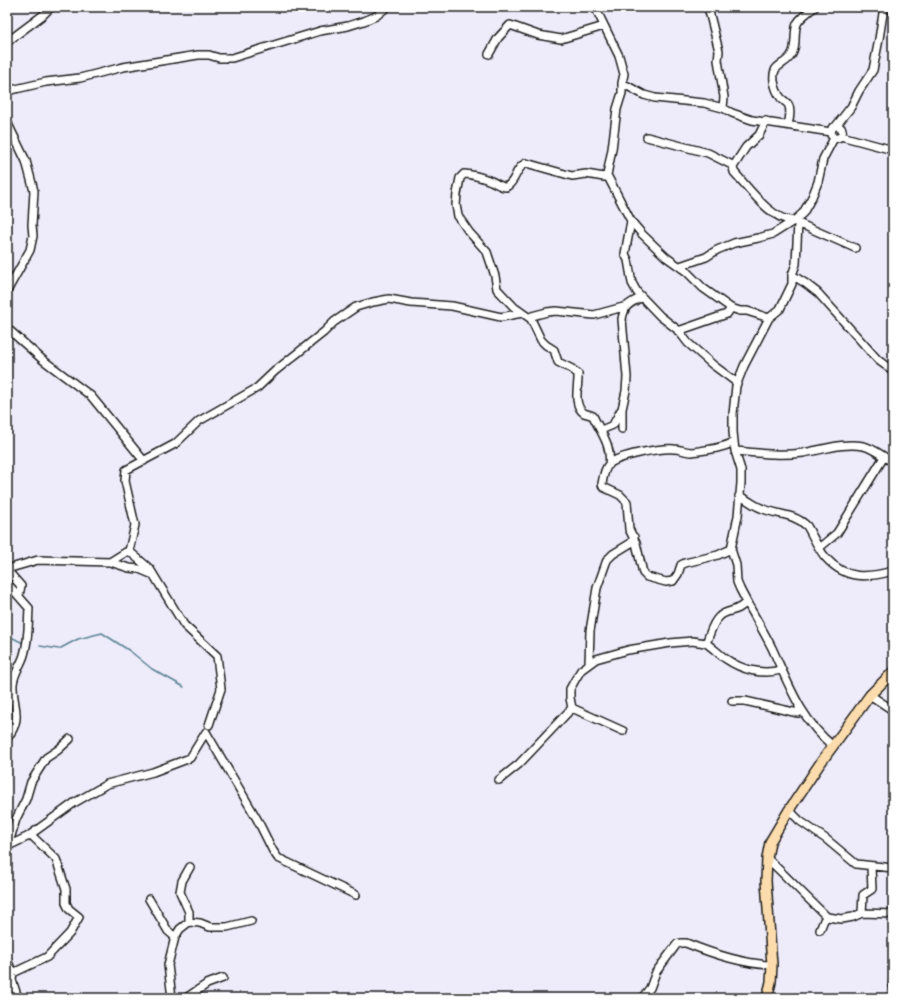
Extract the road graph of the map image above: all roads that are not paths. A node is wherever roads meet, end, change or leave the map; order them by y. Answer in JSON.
{"nodes":[{"id":1,"x":52,"y":7,"type":"edge"},
{"id":2,"x":387,"y":7,"type":"edge"},
{"id":3,"x":595,"y":7,"type":"edge"},
{"id":4,"x":708,"y":7,"type":"edge"},
{"id":5,"x":814,"y":7,"type":"edge"},
{"id":6,"x":885,"y":7,"type":"edge"},
{"id":7,"x":893,"y":10,"type":"edge"},
{"id":8,"x":604,"y":26,"type":"junction"},
{"id":9,"x":7,"y":42,"type":"edge"},
{"id":10,"x":489,"y":54,"type":"dead end"},
{"id":11,"x":622,"y":83,"type":"junction"},
{"id":12,"x":7,"y":92,"type":"edge"},
{"id":13,"x":723,"y":108,"type":"junction"},
{"id":14,"x":766,"y":121,"type":"junction"},
{"id":15,"x":7,"y":122,"type":"edge"},
{"id":16,"x":787,"y":125,"type":"junction"},
{"id":17,"x":836,"y":126,"type":"junction"},
{"id":18,"x":836,"y":135,"type":"junction"},
{"id":19,"x":647,"y":137,"type":"dead end"},
{"id":20,"x":893,"y":150,"type":"edge"},
{"id":21,"x":734,"y":172,"type":"junction"},
{"id":22,"x":607,"y":175,"type":"junction"},
{"id":23,"x":631,"y":221,"type":"junction"},
{"id":24,"x":795,"y":221,"type":"junction"},
{"id":25,"x":855,"y":248,"type":"dead end"},
{"id":26,"x":680,"y":266,"type":"junction"},
{"id":27,"x":792,"y":275,"type":"junction"},
{"id":28,"x":7,"y":291,"type":"edge"},
{"id":29,"x":642,"y":297,"type":"junction"},
{"id":30,"x":626,"y":306,"type":"junction"},
{"id":31,"x":731,"y":308,"type":"junction"},
{"id":32,"x":522,"y":313,"type":"junction"},
{"id":33,"x":769,"y":318,"type":"junction"},
{"id":34,"x":531,"y":319,"type":"junction"},
{"id":35,"x":7,"y":328,"type":"edge"},
{"id":36,"x":678,"y":330,"type":"junction"},
{"id":37,"x":893,"y":371,"type":"edge"},
{"id":38,"x":736,"y":382,"type":"junction"},
{"id":39,"x":622,"y":409,"type":"junction"},
{"id":40,"x":622,"y":429,"type":"dead end"},
{"id":41,"x":601,"y":430,"type":"junction"},
{"id":42,"x":734,"y":442,"type":"junction"},
{"id":43,"x":735,"y":451,"type":"junction"},
{"id":44,"x":884,"y":457,"type":"junction"},
{"id":45,"x":144,"y":461,"type":"junction"},
{"id":46,"x":893,"y":462,"type":"edge"},
{"id":47,"x":609,"y":464,"type":"junction"},
{"id":48,"x":739,"y":496,"type":"junction"},
{"id":49,"x":634,"y":537,"type":"junction"},
{"id":50,"x":819,"y":548,"type":"junction"},
{"id":51,"x":731,"y":549,"type":"junction"},
{"id":52,"x":130,"y":551,"type":"junction"},
{"id":53,"x":110,"y":562,"type":"junction"},
{"id":54,"x":7,"y":569,"type":"edge"},
{"id":55,"x":893,"y":571,"type":"edge"},
{"id":56,"x":151,"y":574,"type":"junction"},
{"id":57,"x":7,"y":583,"type":"edge"},
{"id":58,"x":19,"y":596,"type":"junction"},
{"id":59,"x":746,"y":602,"type":"junction"},
{"id":60,"x":706,"y":643,"type":"junction"},
{"id":61,"x":589,"y":664,"type":"junction"},
{"id":62,"x":781,"y":670,"type":"junction"},
{"id":63,"x":893,"y":672,"type":"edge"},
{"id":64,"x":10,"y":683,"type":"edge"},
{"id":65,"x":870,"y":695,"type":"junction"},
{"id":66,"x":732,"y":701,"type":"dead end"},
{"id":67,"x":799,"y":707,"type":"junction"},
{"id":68,"x":572,"y":708,"type":"junction"},
{"id":69,"x":893,"y":712,"type":"edge"},
{"id":70,"x":209,"y":725,"type":"dead end"},
{"id":71,"x":623,"y":731,"type":"dead end"},
{"id":72,"x":7,"y":738,"type":"edge"},
{"id":73,"x":70,"y":739,"type":"dead end"},
{"id":74,"x":833,"y":746,"type":"junction"},
{"id":75,"x":499,"y":780,"type":"dead end"},
{"id":76,"x":789,"y":810,"type":"junction"},
{"id":77,"x":31,"y":835,"type":"junction"},
{"id":78,"x":7,"y":847,"type":"edge"},
{"id":79,"x":767,"y":858,"type":"junction"},
{"id":80,"x":190,"y":867,"type":"dead end"},
{"id":81,"x":871,"y":867,"type":"junction"},
{"id":82,"x":893,"y":868,"type":"edge"},
{"id":83,"x":356,"y":895,"type":"dead end"},
{"id":84,"x":149,"y":899,"type":"dead end"},
{"id":85,"x":862,"y":913,"type":"junction"},
{"id":86,"x":893,"y":914,"type":"edge"},
{"id":87,"x":827,"y":917,"type":"junction"},
{"id":88,"x":251,"y":921,"type":"dead end"},
{"id":89,"x":189,"y":922,"type":"junction"},
{"id":90,"x":820,"y":930,"type":"dead end"},
{"id":91,"x":175,"y":937,"type":"junction"},
{"id":92,"x":7,"y":960,"type":"edge"},
{"id":93,"x":772,"y":965,"type":"junction"},
{"id":94,"x":12,"y":976,"type":"junction"},
{"id":95,"x":223,"y":978,"type":"dead end"},
{"id":96,"x":893,"y":983,"type":"edge"},
{"id":97,"x":7,"y":986,"type":"edge"},
{"id":98,"x":18,"y":998,"type":"edge"},
{"id":99,"x":172,"y":998,"type":"edge"},
{"id":100,"x":186,"y":998,"type":"edge"},
{"id":101,"x":642,"y":998,"type":"edge"},
{"id":102,"x":767,"y":998,"type":"edge"},
{"id":103,"x":891,"y":998,"type":"edge"}],
"edges":[{"from":1,"to":9,"type":"street"},
{"from":2,"to":12,"type":"street"},
{"from":3,"to":8,"type":"street"},
{"from":4,"to":13,"type":"street"},
{"from":5,"to":16,"type":"street"},
{"from":6,"to":7,"type":"street"},
{"from":6,"to":17,"type":"street"},
{"from":8,"to":10,"type":"street"},
{"from":8,"to":11,"type":"street"},
{"from":11,"to":13,"type":"street"},
{"from":11,"to":22,"type":"street"},
{"from":13,"to":14,"type":"street"},
{"from":14,"to":16,"type":"street"},
{"from":14,"to":21,"type":"street"},
{"from":15,"to":28,"type":"street"},
{"from":16,"to":18,"type":"street"},
{"from":17,"to":18,"type":"street"},
{"from":17,"to":18,"type":"street"},
{"from":18,"to":20,"type":"street"},
{"from":18,"to":24,"type":"street"},
{"from":19,"to":21,"type":"street"},
{"from":21,"to":24,"type":"street"},
{"from":22,"to":23,"type":"street"},
{"from":22,"to":32,"type":"street"},
{"from":23,"to":26,"type":"street"},
{"from":23,"to":29,"type":"street"},
{"from":24,"to":25,"type":"street"},
{"from":24,"to":26,"type":"street"},
{"from":24,"to":27,"type":"street"},
{"from":26,"to":31,"type":"street"},
{"from":27,"to":33,"type":"street"},
{"from":27,"to":37,"type":"street"},
{"from":29,"to":30,"type":"street"},
{"from":29,"to":36,"type":"street"},
{"from":30,"to":34,"type":"street"},
{"from":30,"to":39,"type":"street"},
{"from":31,"to":33,"type":"street"},
{"from":31,"to":36,"type":"street"},
{"from":32,"to":34,"type":"street"},
{"from":32,"to":45,"type":"street"},
{"from":33,"to":38,"type":"street"},
{"from":34,"to":41,"type":"street"},
{"from":35,"to":45,"type":"street"},
{"from":36,"to":38,"type":"street"},
{"from":38,"to":42,"type":"street"},
{"from":39,"to":40,"type":"street"},
{"from":39,"to":41,"type":"street"},
{"from":41,"to":47,"type":"street"},
{"from":42,"to":43,"type":"street"},
{"from":42,"to":47,"type":"street"},
{"from":43,"to":44,"type":"street"},
{"from":43,"to":48,"type":"street"},
{"from":44,"to":46,"type":"street"},
{"from":44,"to":50,"type":"street"},
{"from":45,"to":52,"type":"street"},
{"from":47,"to":49,"type":"street"},
{"from":48,"to":50,"type":"street"},
{"from":48,"to":51,"type":"street"},
{"from":49,"to":51,"type":"street"},
{"from":49,"to":61,"type":"street"},
{"from":50,"to":55,"type":"street"},
{"from":51,"to":59,"type":"street"},
{"from":52,"to":53,"type":"street"},
{"from":52,"to":56,"type":"street"},
{"from":53,"to":54,"type":"street"},
{"from":53,"to":56,"type":"street"},
{"from":54,"to":58,"type":"street"},
{"from":56,"to":70,"type":"street"},
{"from":57,"to":58,"type":"street"},
{"from":58,"to":64,"type":"street"},
{"from":59,"to":60,"type":"street"},
{"from":59,"to":62,"type":"street"},
{"from":60,"to":61,"type":"street"},
{"from":60,"to":62,"type":"street"},
{"from":61,"to":68,"type":"street"},
{"from":62,"to":67,"type":"street"},
{"from":63,"to":65,"type":"main road"},
{"from":64,"to":72,"type":"street"},
{"from":65,"to":69,"type":"street"},
{"from":65,"to":74,"type":"main road"},
{"from":66,"to":67,"type":"street"},
{"from":67,"to":74,"type":"street"},
{"from":68,"to":71,"type":"street"},
{"from":68,"to":75,"type":"street"},
{"from":73,"to":78,"type":"street"},
{"from":74,"to":76,"type":"main road"},
{"from":76,"to":79,"type":"main road"},
{"from":76,"to":81,"type":"street"},
{"from":77,"to":78,"type":"street"},
{"from":77,"to":83,"type":"street"},
{"from":77,"to":94,"type":"street"},
{"from":79,"to":87,"type":"street"},
{"from":79,"to":93,"type":"main road"},
{"from":80,"to":89,"type":"street"},
{"from":81,"to":82,"type":"street"},
{"from":81,"to":85,"type":"street"},
{"from":84,"to":91,"type":"street"},
{"from":85,"to":86,"type":"street"},
{"from":85,"to":87,"type":"street"},
{"from":87,"to":90,"type":"street"},
{"from":88,"to":89,"type":"street"},
{"from":89,"to":91,"type":"street"},
{"from":91,"to":99,"type":"street"},
{"from":92,"to":94,"type":"street"},
{"from":93,"to":101,"type":"street"},
{"from":93,"to":102,"type":"main road"},
{"from":94,"to":97,"type":"street"},
{"from":94,"to":98,"type":"street"},
{"from":95,"to":100,"type":"street"},
{"from":96,"to":103,"type":"street"}]}
